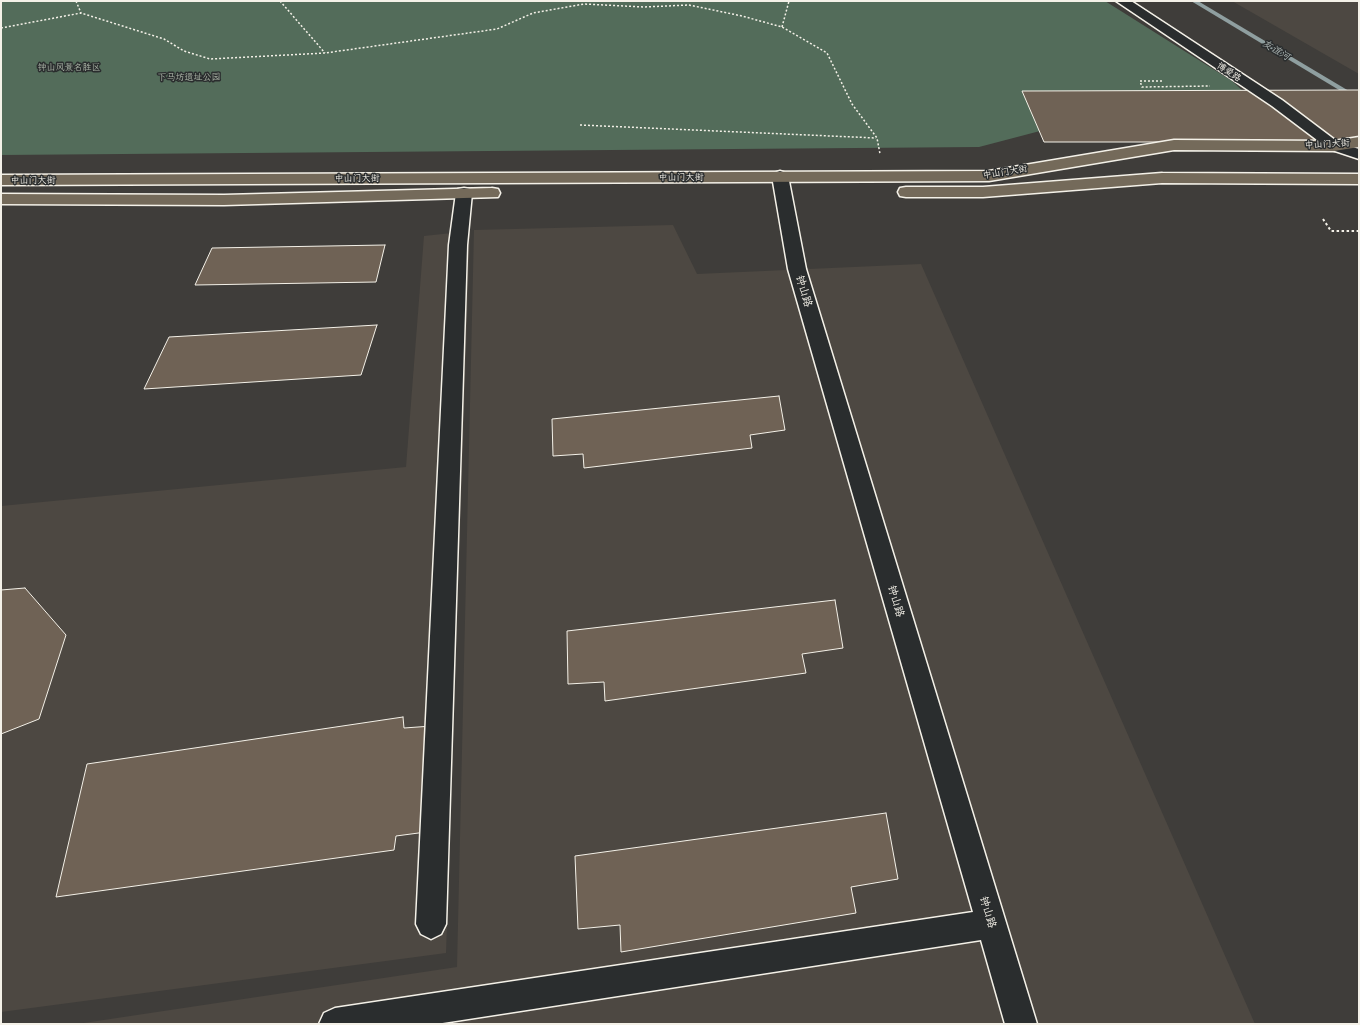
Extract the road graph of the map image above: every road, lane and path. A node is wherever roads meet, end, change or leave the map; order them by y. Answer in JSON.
{"nodes":[{"id":1,"x":76,"y":1,"type":"edge"},
{"id":2,"x":280,"y":1,"type":"edge"},
{"id":3,"x":789,"y":1,"type":"edge"},
{"id":4,"x":1122,"y":1,"type":"edge"},
{"id":5,"x":81,"y":13,"type":"junction"},
{"id":6,"x":782,"y":27,"type":"junction"},
{"id":7,"x":1,"y":28,"type":"edge"},
{"id":8,"x":325,"y":53,"type":"junction"},
{"id":9,"x":1162,"y":81,"type":"dead end"},
{"id":10,"x":1213,"y":86,"type":"dead end"},
{"id":11,"x":580,"y":125,"type":"dead end"},
{"id":12,"x":876,"y":138,"type":"junction"},
{"id":13,"x":1359,"y":142,"type":"edge"},
{"id":14,"x":1334,"y":146,"type":"junction"},
{"id":15,"x":1359,"y":154,"type":"edge"},
{"id":16,"x":880,"y":157,"type":"dead end"},
{"id":17,"x":1359,"y":179,"type":"edge"},
{"id":18,"x":1,"y":180,"type":"edge"},
{"id":19,"x":781,"y":184,"type":"junction"},
{"id":20,"x":464,"y":193,"type":"junction"},
{"id":21,"x":1,"y":199,"type":"edge"},
{"id":22,"x":1323,"y":219,"type":"dead end"},
{"id":23,"x":1359,"y":231,"type":"edge"},
{"id":24,"x":431,"y":924,"type":"dead end"},
{"id":25,"x":991,"y":924,"type":"junction"},
{"id":26,"x":335,"y":1024,"type":"edge"},
{"id":27,"x":1021,"y":1024,"type":"edge"}],
"edges":[{"from":1,"to":5,"type":"path"},
{"from":2,"to":8,"type":"path"},
{"from":3,"to":6,"type":"path"},
{"from":4,"to":14,"type":"street","name":"博爱路"},
{"from":5,"to":7,"type":"path"},
{"from":5,"to":8,"type":"path"},
{"from":6,"to":8,"type":"path"},
{"from":6,"to":12,"type":"path"},
{"from":9,"to":10,"type":"path"},
{"from":11,"to":12,"type":"path"},
{"from":12,"to":16,"type":"path"},
{"from":13,"to":14,"type":"main road","name":"中山门大街"},
{"from":14,"to":15,"type":"street","name":"博爱路"},
{"from":14,"to":19,"type":"main road","name":"中山门大街"},
{"from":17,"to":19,"type":"main road","name":"中山门大街"},
{"from":18,"to":19,"type":"main road","name":"中山门大街"},
{"from":19,"to":20,"type":"main road","name":"中山门大街"},
{"from":19,"to":25,"type":"street","name":"钟山路"},
{"from":20,"to":21,"type":"main road","name":"中山门大街"},
{"from":20,"to":24,"type":"street"},
{"from":22,"to":23,"type":"path"},
{"from":25,"to":26,"type":"street"},
{"from":25,"to":27,"type":"street","name":"钟山路"}]}
